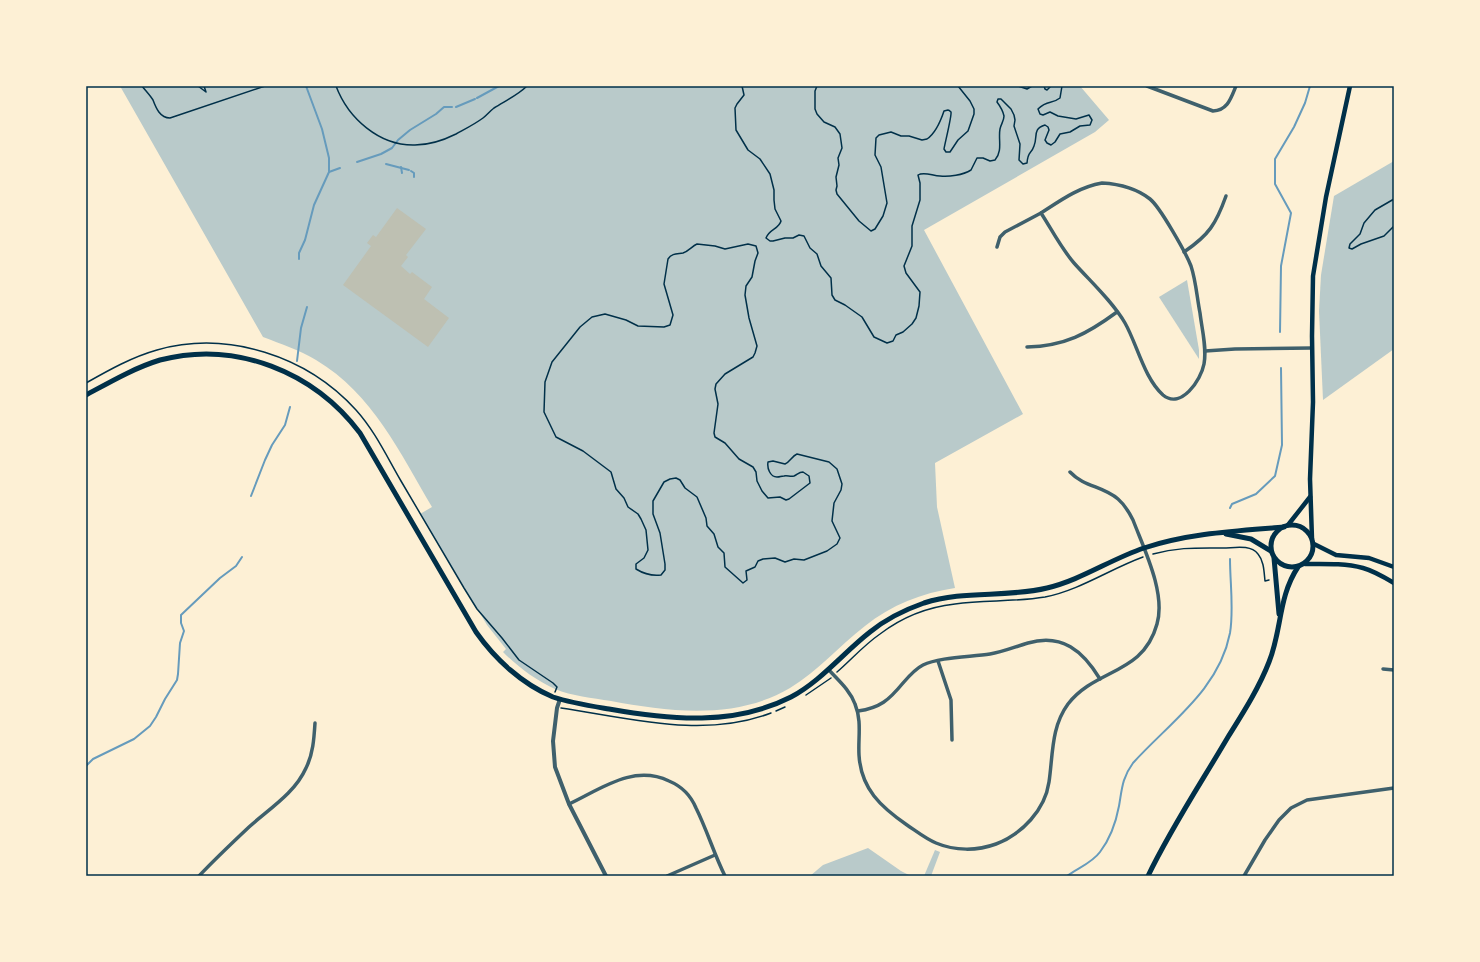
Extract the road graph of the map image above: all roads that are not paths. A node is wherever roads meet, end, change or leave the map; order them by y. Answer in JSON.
{"nodes":[{"id":1,"x":1147,"y":86,"type":"edge"},
{"id":2,"x":1236,"y":86,"type":"edge"},
{"id":3,"x":1350,"y":86,"type":"edge"},
{"id":4,"x":1226,"y":196,"type":"dead end"},
{"id":5,"x":1041,"y":213,"type":"junction"},
{"id":6,"x":997,"y":247,"type":"dead end"},
{"id":7,"x":1184,"y":252,"type":"junction"},
{"id":8,"x":1117,"y":312,"type":"junction"},
{"id":9,"x":1027,"y":347,"type":"dead end"},
{"id":10,"x":1312,"y":348,"type":"junction"},
{"id":11,"x":1205,"y":351,"type":"junction"},
{"id":12,"x":86,"y":395,"type":"edge"},
{"id":13,"x":1070,"y":472,"type":"dead end"},
{"id":14,"x":1310,"y":497,"type":"junction"},
{"id":15,"x":1286,"y":526,"type":"junction"},
{"id":16,"x":1220,"y":533,"type":"junction"},
{"id":17,"x":1313,"y":541,"type":"junction"},
{"id":18,"x":1143,"y":548,"type":"junction"},
{"id":19,"x":1271,"y":551,"type":"junction"},
{"id":20,"x":1274,"y":557,"type":"junction"},
{"id":21,"x":1305,"y":564,"type":"junction"},
{"id":22,"x":1298,"y":567,"type":"junction"},
{"id":23,"x":1394,"y":567,"type":"edge"},
{"id":24,"x":1394,"y":583,"type":"edge"},
{"id":25,"x":1279,"y":621,"type":"junction"},
{"id":26,"x":938,"y":661,"type":"junction"},
{"id":27,"x":828,"y":669,"type":"junction"},
{"id":28,"x":1383,"y":669,"type":"dead end"},
{"id":29,"x":1394,"y":670,"type":"edge"},
{"id":30,"x":1100,"y":679,"type":"junction"},
{"id":31,"x":560,"y":699,"type":"junction"},
{"id":32,"x":858,"y":712,"type":"junction"},
{"id":33,"x":316,"y":723,"type":"dead end"},
{"id":34,"x":952,"y":740,"type":"dead end"},
{"id":35,"x":1394,"y":788,"type":"edge"},
{"id":36,"x":569,"y":804,"type":"junction"},
{"id":37,"x":715,"y":855,"type":"junction"},
{"id":38,"x":199,"y":876,"type":"edge"},
{"id":39,"x":606,"y":876,"type":"edge"},
{"id":40,"x":667,"y":876,"type":"edge"},
{"id":41,"x":725,"y":876,"type":"edge"},
{"id":42,"x":1148,"y":876,"type":"edge"},
{"id":43,"x":1244,"y":876,"type":"edge"}],
"edges":[{"from":1,"to":2,"type":"street"},
{"from":3,"to":10,"type":"main road"},
{"from":4,"to":7,"type":"street"},
{"from":5,"to":6,"type":"street"},
{"from":5,"to":7,"type":"street"},
{"from":5,"to":8,"type":"street"},
{"from":7,"to":11,"type":"street"},
{"from":8,"to":9,"type":"street"},
{"from":8,"to":11,"type":"street"},
{"from":10,"to":11,"type":"street"},
{"from":10,"to":14,"type":"main road"},
{"from":12,"to":31,"type":"main road"},
{"from":13,"to":18,"type":"street"},
{"from":14,"to":15,"type":"main road"},
{"from":14,"to":17,"type":"main road"},
{"from":15,"to":16,"type":"main road"},
{"from":15,"to":17,"type":"main road"},
{"from":15,"to":19,"type":"main road"},
{"from":16,"to":18,"type":"main road"},
{"from":16,"to":19,"type":"main road"},
{"from":17,"to":21,"type":"main road"},
{"from":17,"to":23,"type":"main road"},
{"from":18,"to":27,"type":"main road"},
{"from":18,"to":30,"type":"street"},
{"from":19,"to":20,"type":"main road"},
{"from":20,"to":22,"type":"main road"},
{"from":20,"to":25,"type":"main road"},
{"from":21,"to":22,"type":"main road"},
{"from":21,"to":24,"type":"main road"},
{"from":22,"to":25,"type":"main road"},
{"from":25,"to":42,"type":"main road"},
{"from":26,"to":30,"type":"street"},
{"from":26,"to":32,"type":"street"},
{"from":26,"to":34,"type":"street"},
{"from":27,"to":31,"type":"main road"},
{"from":27,"to":32,"type":"street"},
{"from":28,"to":29,"type":"street"},
{"from":30,"to":32,"type":"street"},
{"from":31,"to":36,"type":"street"},
{"from":33,"to":38,"type":"street"},
{"from":35,"to":43,"type":"street"},
{"from":36,"to":37,"type":"street"},
{"from":36,"to":39,"type":"street"},
{"from":37,"to":40,"type":"street"},
{"from":37,"to":41,"type":"street"}]}
